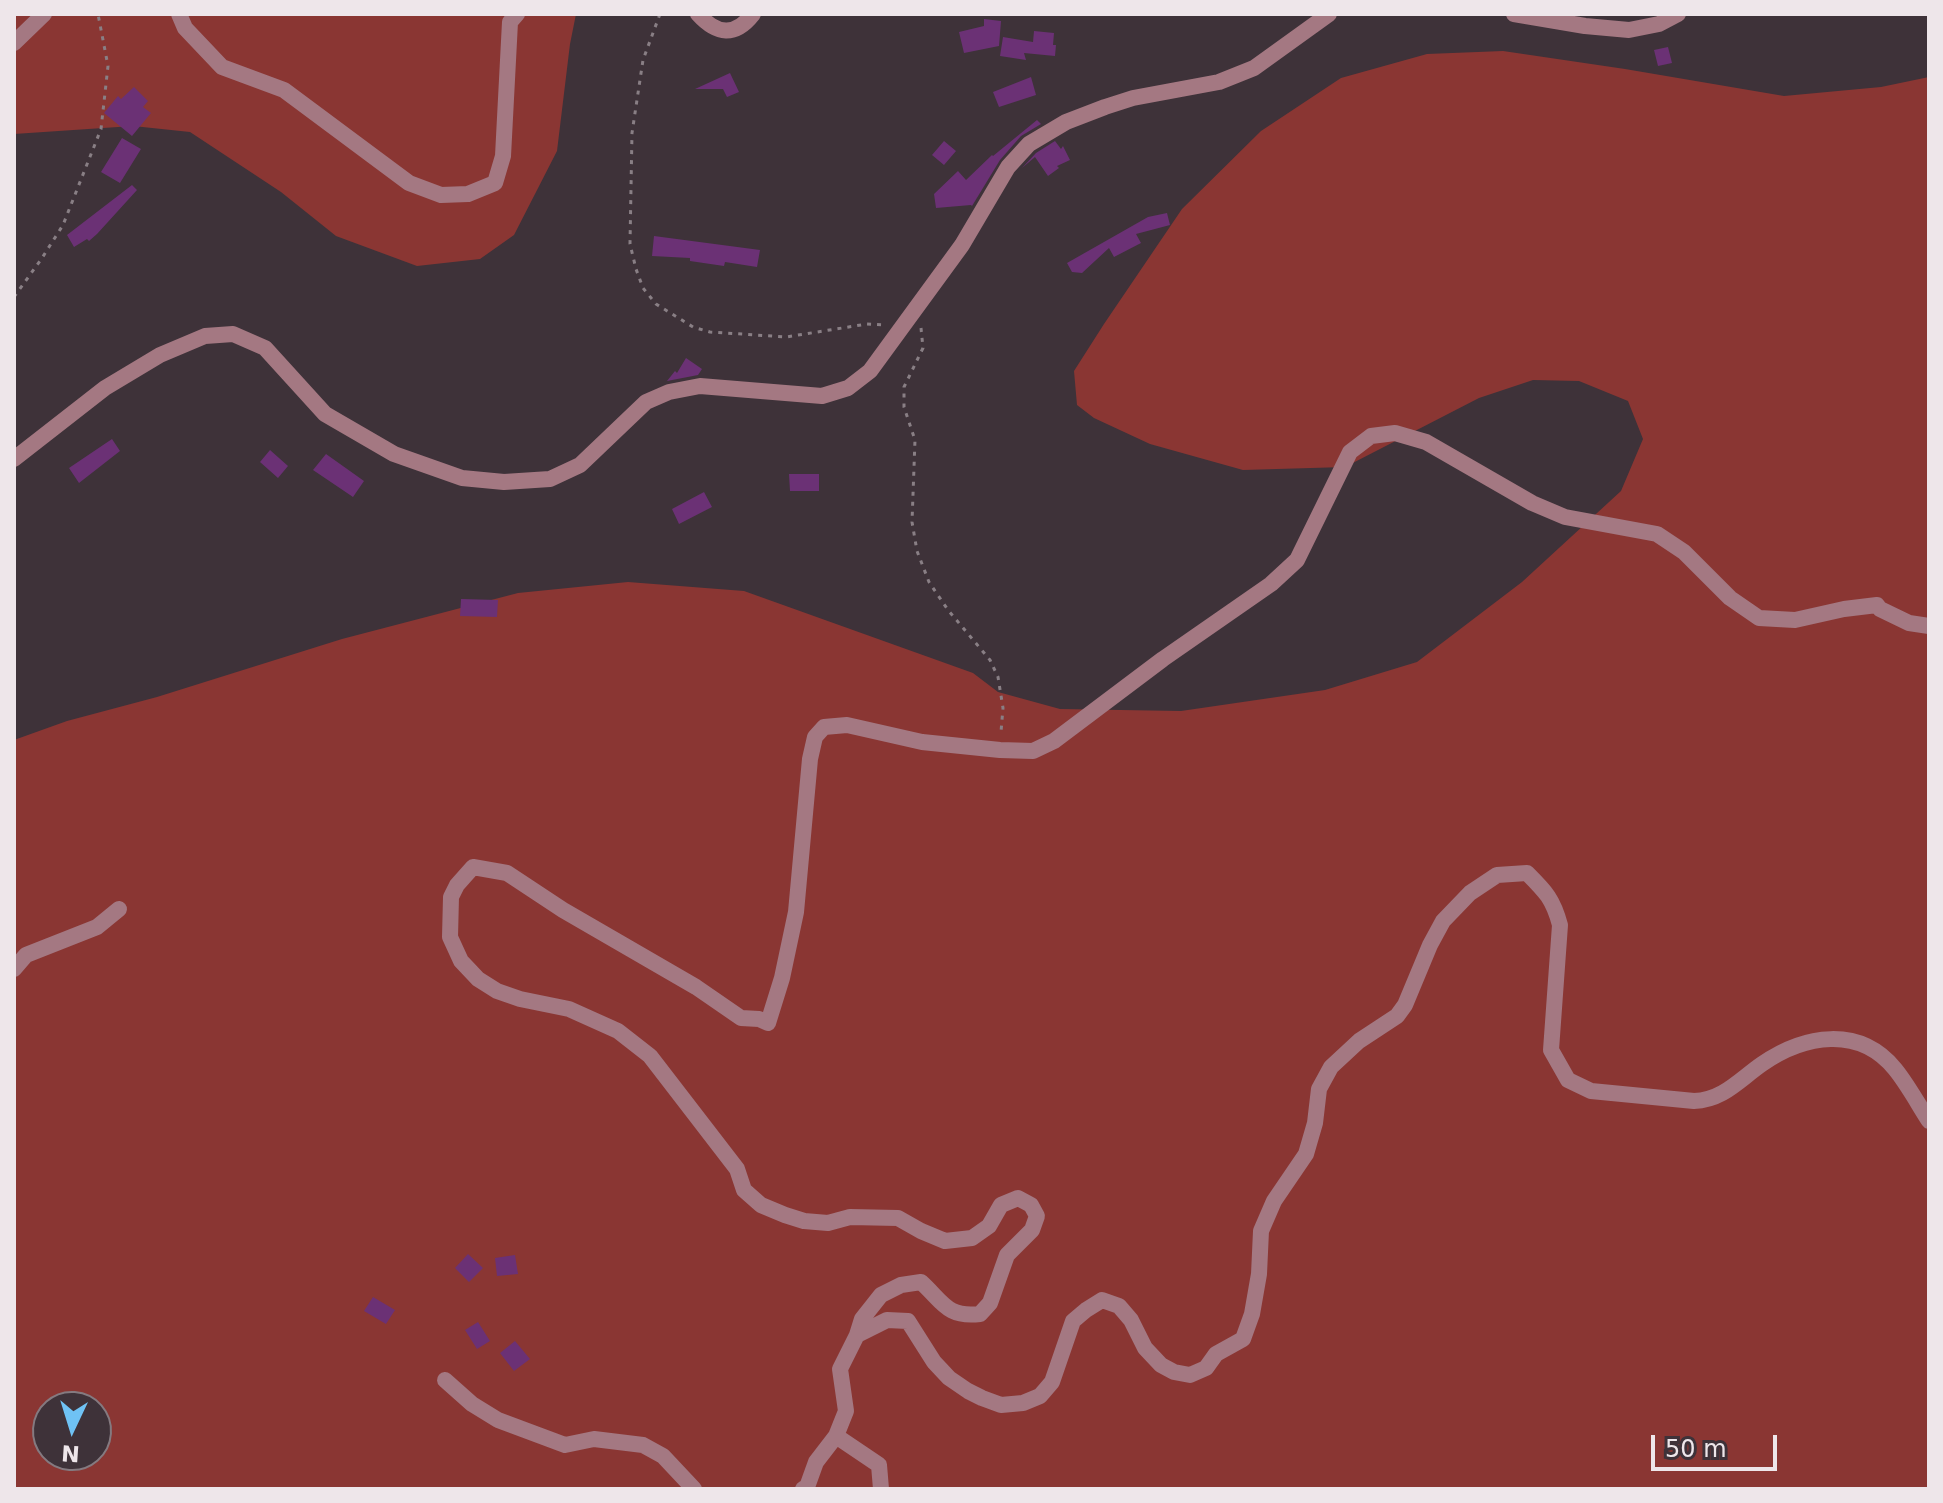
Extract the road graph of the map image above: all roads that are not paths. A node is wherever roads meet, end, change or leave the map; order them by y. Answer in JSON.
{"nodes":[{"id":1,"x":44,"y":14,"type":"edge"},
{"id":2,"x":179,"y":14,"type":"edge"},
{"id":3,"x":517,"y":14,"type":"edge"},
{"id":4,"x":698,"y":14,"type":"edge"},
{"id":5,"x":753,"y":14,"type":"edge"},
{"id":6,"x":1329,"y":14,"type":"edge"},
{"id":7,"x":1514,"y":14,"type":"edge"},
{"id":8,"x":1678,"y":14,"type":"edge"},
{"id":9,"x":14,"y":43,"type":"edge"},
{"id":10,"x":14,"y":459,"type":"edge"},
{"id":11,"x":1929,"y":626,"type":"edge"},
{"id":12,"x":119,"y":909,"type":"dead end"},
{"id":13,"x":14,"y":969,"type":"edge"},
{"id":14,"x":1929,"y":1121,"type":"edge"},
{"id":15,"x":857,"y":1335,"type":"junction"},
{"id":16,"x":445,"y":1380,"type":"dead end"},
{"id":17,"x":836,"y":1436,"type":"junction"},
{"id":18,"x":694,"y":1489,"type":"edge"},
{"id":19,"x":803,"y":1489,"type":"edge"},
{"id":20,"x":881,"y":1489,"type":"edge"}],
"edges":[{"from":1,"to":9,"type":"street"},
{"from":2,"to":3,"type":"street"},
{"from":4,"to":5,"type":"street"},
{"from":6,"to":10,"type":"street"},
{"from":7,"to":8,"type":"street"},
{"from":11,"to":15,"type":"street"},
{"from":12,"to":13,"type":"street"},
{"from":14,"to":15,"type":"street"},
{"from":15,"to":17,"type":"street"},
{"from":16,"to":18,"type":"street"},
{"from":17,"to":19,"type":"street"},
{"from":17,"to":20,"type":"street"}]}
